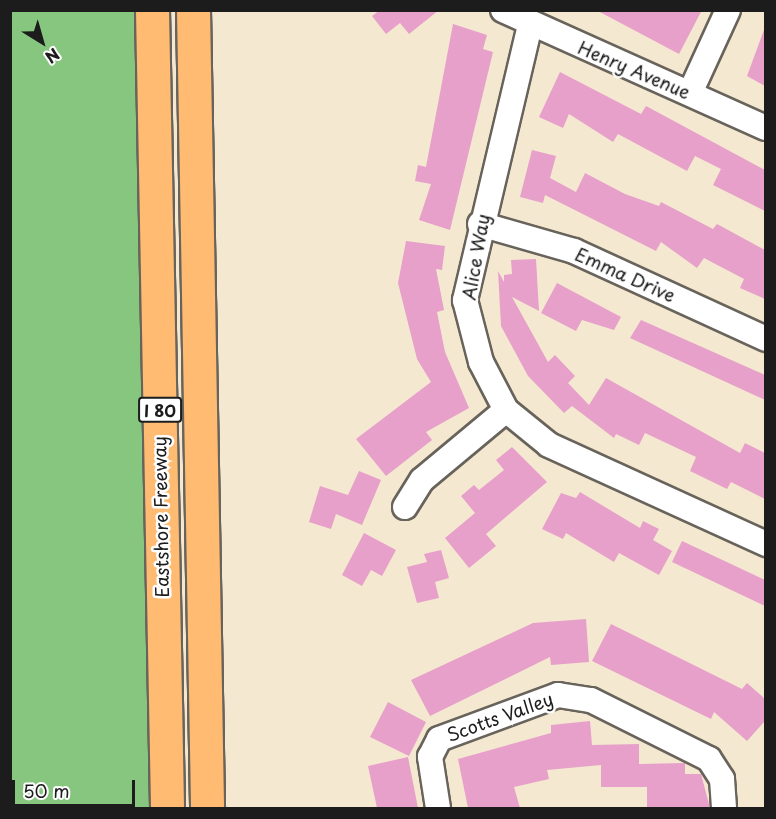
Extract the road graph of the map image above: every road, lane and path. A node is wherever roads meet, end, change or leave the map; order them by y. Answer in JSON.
{"nodes":[{"id":1,"x":152,"y":10,"type":"edge"},
{"id":2,"x":193,"y":10,"type":"edge"},
{"id":3,"x":503,"y":10,"type":"edge"},
{"id":4,"x":728,"y":10,"type":"edge"},
{"id":5,"x":530,"y":25,"type":"junction"},
{"id":6,"x":690,"y":93,"type":"junction"},
{"id":7,"x":765,"y":128,"type":"edge"},
{"id":8,"x":480,"y":224,"type":"junction"},
{"id":9,"x":765,"y":339,"type":"edge"},
{"id":10,"x":506,"y":410,"type":"junction"},
{"id":11,"x":405,"y":507,"type":"dead end"},
{"id":12,"x":765,"y":544,"type":"edge"},
{"id":13,"x":167,"y":808,"type":"edge"},
{"id":14,"x":207,"y":808,"type":"edge"},
{"id":15,"x":438,"y":808,"type":"edge"},
{"id":16,"x":723,"y":808,"type":"edge"}],
"edges":[{"from":1,"to":13,"type":"highway","name":"Eastshore Freeway","number":"I 80"},
{"from":2,"to":14,"type":"highway","number":"I 80"},
{"from":3,"to":5,"type":"street","name":"Henry Avenue"},
{"from":4,"to":6,"type":"street"},
{"from":5,"to":6,"type":"street","name":"Henry Avenue"},
{"from":5,"to":8,"type":"street","name":"Alice Way"},
{"from":6,"to":7,"type":"street","name":"Henry Avenue"},
{"from":8,"to":9,"type":"street","name":"Emma Drive"},
{"from":8,"to":10,"type":"street","name":"Alice Way"},
{"from":10,"to":11,"type":"street"},
{"from":10,"to":12,"type":"street","name":"Alice Way"},
{"from":15,"to":16,"type":"street","name":"Scotts Valley"}]}
